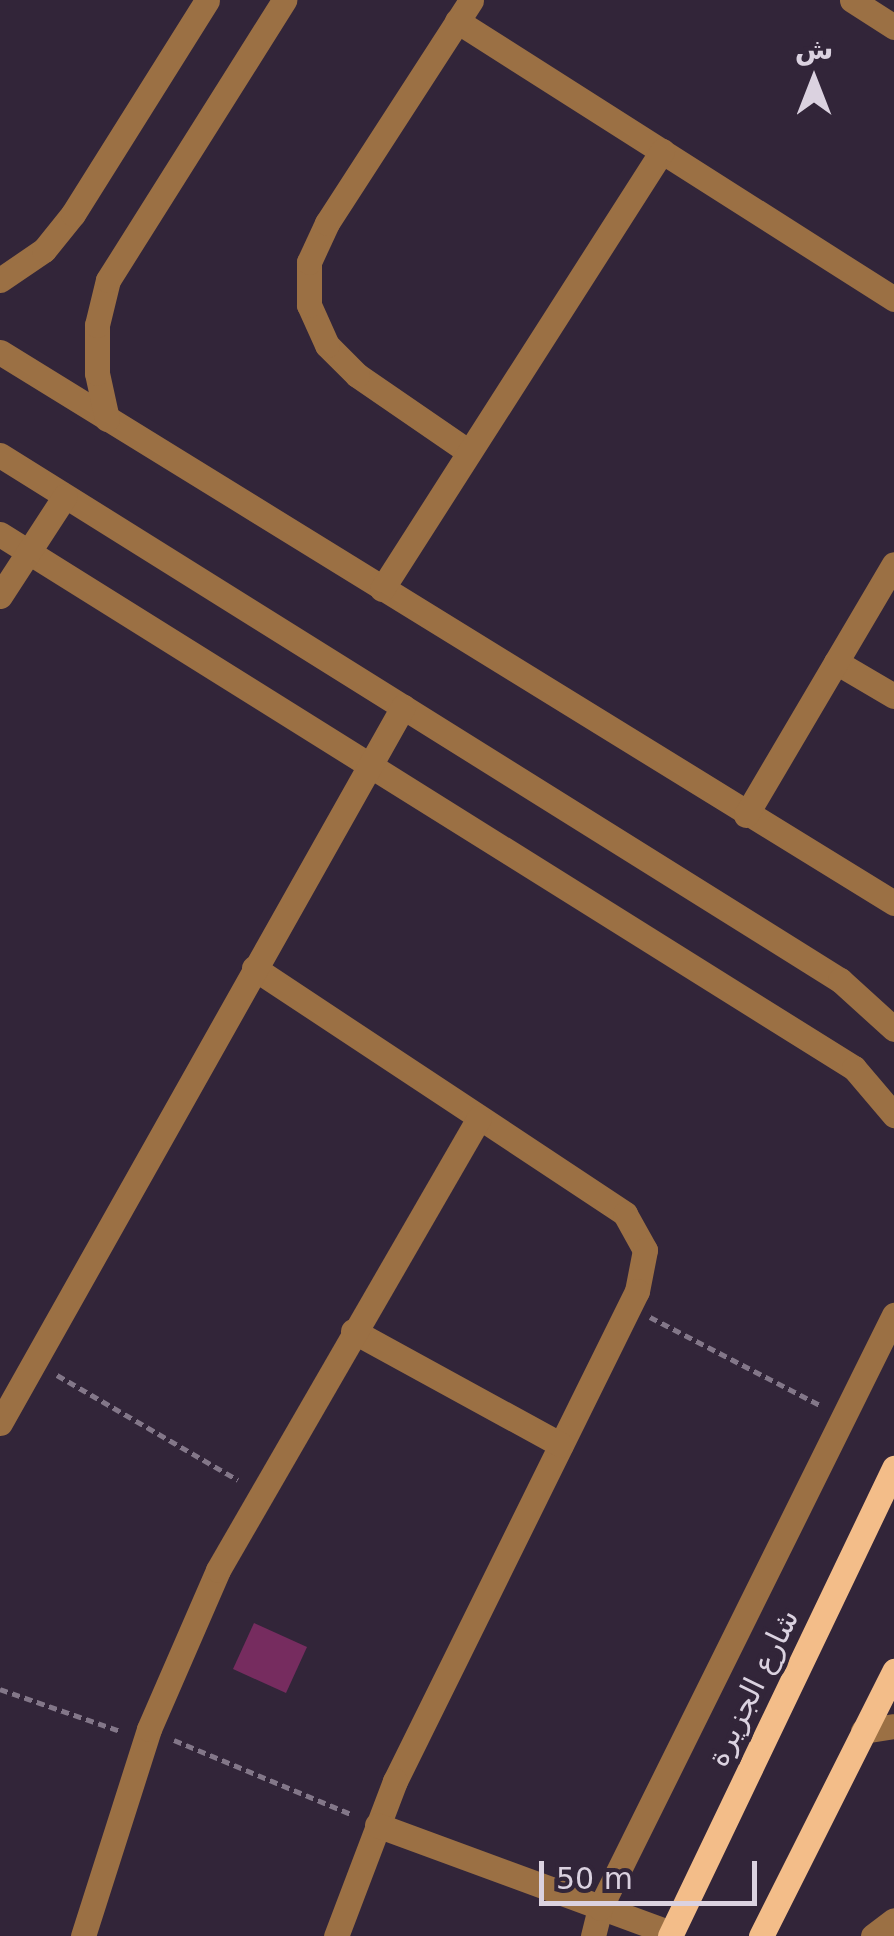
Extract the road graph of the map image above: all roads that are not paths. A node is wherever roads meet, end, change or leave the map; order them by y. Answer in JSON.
{"nodes":[{"id":1,"x":207,"y":0,"type":"edge"},
{"id":2,"x":284,"y":0,"type":"edge"},
{"id":3,"x":852,"y":0,"type":"edge"},
{"id":4,"x":464,"y":11,"type":"edge"},
{"id":5,"x":894,"y":27,"type":"edge"},
{"id":6,"x":662,"y":151,"type":"junction"},
{"id":7,"x":0,"y":280,"type":"edge"},
{"id":8,"x":894,"y":299,"type":"edge"},
{"id":9,"x":0,"y":352,"type":"edge"},
{"id":10,"x":107,"y":419,"type":"junction"},
{"id":11,"x":469,"y":452,"type":"junction"},
{"id":12,"x":0,"y":455,"type":"edge"},
{"id":13,"x":64,"y":496,"type":"junction"},
{"id":14,"x":0,"y":534,"type":"edge"},
{"id":15,"x":28,"y":552,"type":"junction"},
{"id":16,"x":894,"y":564,"type":"edge"},
{"id":17,"x":382,"y":589,"type":"junction"},
{"id":18,"x":0,"y":596,"type":"edge"},
{"id":19,"x":836,"y":662,"type":"junction"},
{"id":20,"x":894,"y":696,"type":"edge"},
{"id":21,"x":403,"y":707,"type":"junction"},
{"id":22,"x":368,"y":766,"type":"junction"},
{"id":23,"x":746,"y":815,"type":"junction"},
{"id":24,"x":894,"y":903,"type":"edge"},
{"id":25,"x":254,"y":968,"type":"junction"},
{"id":26,"x":894,"y":1029,"type":"edge"},
{"id":27,"x":894,"y":1115,"type":"edge"},
{"id":28,"x":480,"y":1118,"type":"junction"},
{"id":29,"x":894,"y":1315,"type":"edge"},
{"id":30,"x":353,"y":1331,"type":"junction"},
{"id":31,"x":0,"y":1422,"type":"edge"},
{"id":32,"x":561,"y":1445,"type":"junction"},
{"id":33,"x":894,"y":1468,"type":"edge"},
{"id":34,"x":894,"y":1671,"type":"edge"},
{"id":35,"x":894,"y":1726,"type":"edge"},
{"id":36,"x":863,"y":1731,"type":"junction"},
{"id":37,"x":378,"y":1825,"type":"junction"},
{"id":38,"x":600,"y":1908,"type":"junction"},
{"id":39,"x":894,"y":1920,"type":"edge"},
{"id":40,"x":671,"y":1934,"type":"edge"},
{"id":41,"x":83,"y":1936,"type":"edge"},
{"id":42,"x":336,"y":1936,"type":"edge"},
{"id":43,"x":593,"y":1936,"type":"edge"},
{"id":44,"x":761,"y":1936,"type":"edge"},
{"id":45,"x":873,"y":1936,"type":"edge"}],
"edges":[{"from":1,"to":7,"type":"street"},
{"from":2,"to":10,"type":"street"},
{"from":3,"to":5,"type":"street"},
{"from":4,"to":6,"type":"street"},
{"from":4,"to":11,"type":"street"},
{"from":6,"to":8,"type":"street"},
{"from":6,"to":11,"type":"street"},
{"from":9,"to":10,"type":"street"},
{"from":10,"to":17,"type":"street"},
{"from":11,"to":17,"type":"street"},
{"from":12,"to":13,"type":"street"},
{"from":13,"to":15,"type":"street"},
{"from":13,"to":21,"type":"street"},
{"from":14,"to":15,"type":"street"},
{"from":15,"to":18,"type":"street"},
{"from":15,"to":22,"type":"street"},
{"from":16,"to":19,"type":"street"},
{"from":17,"to":23,"type":"street"},
{"from":19,"to":20,"type":"street"},
{"from":19,"to":23,"type":"street"},
{"from":21,"to":22,"type":"street"},
{"from":21,"to":26,"type":"street"},
{"from":22,"to":25,"type":"street"},
{"from":22,"to":27,"type":"street"},
{"from":23,"to":24,"type":"street"},
{"from":25,"to":28,"type":"street"},
{"from":25,"to":31,"type":"street"},
{"from":28,"to":30,"type":"street"},
{"from":28,"to":32,"type":"street"},
{"from":29,"to":38,"type":"street"},
{"from":30,"to":32,"type":"street"},
{"from":30,"to":41,"type":"street"},
{"from":32,"to":37,"type":"street"},
{"from":33,"to":40,"type":"main road","name":"شارع الجزيرة"},
{"from":34,"to":36,"type":"main road"},
{"from":35,"to":36,"type":"street"},
{"from":36,"to":44,"type":"main road"},
{"from":37,"to":38,"type":"street"},
{"from":37,"to":42,"type":"street"},
{"from":38,"to":40,"type":"street"},
{"from":38,"to":43,"type":"street"},
{"from":39,"to":45,"type":"street"}]}
